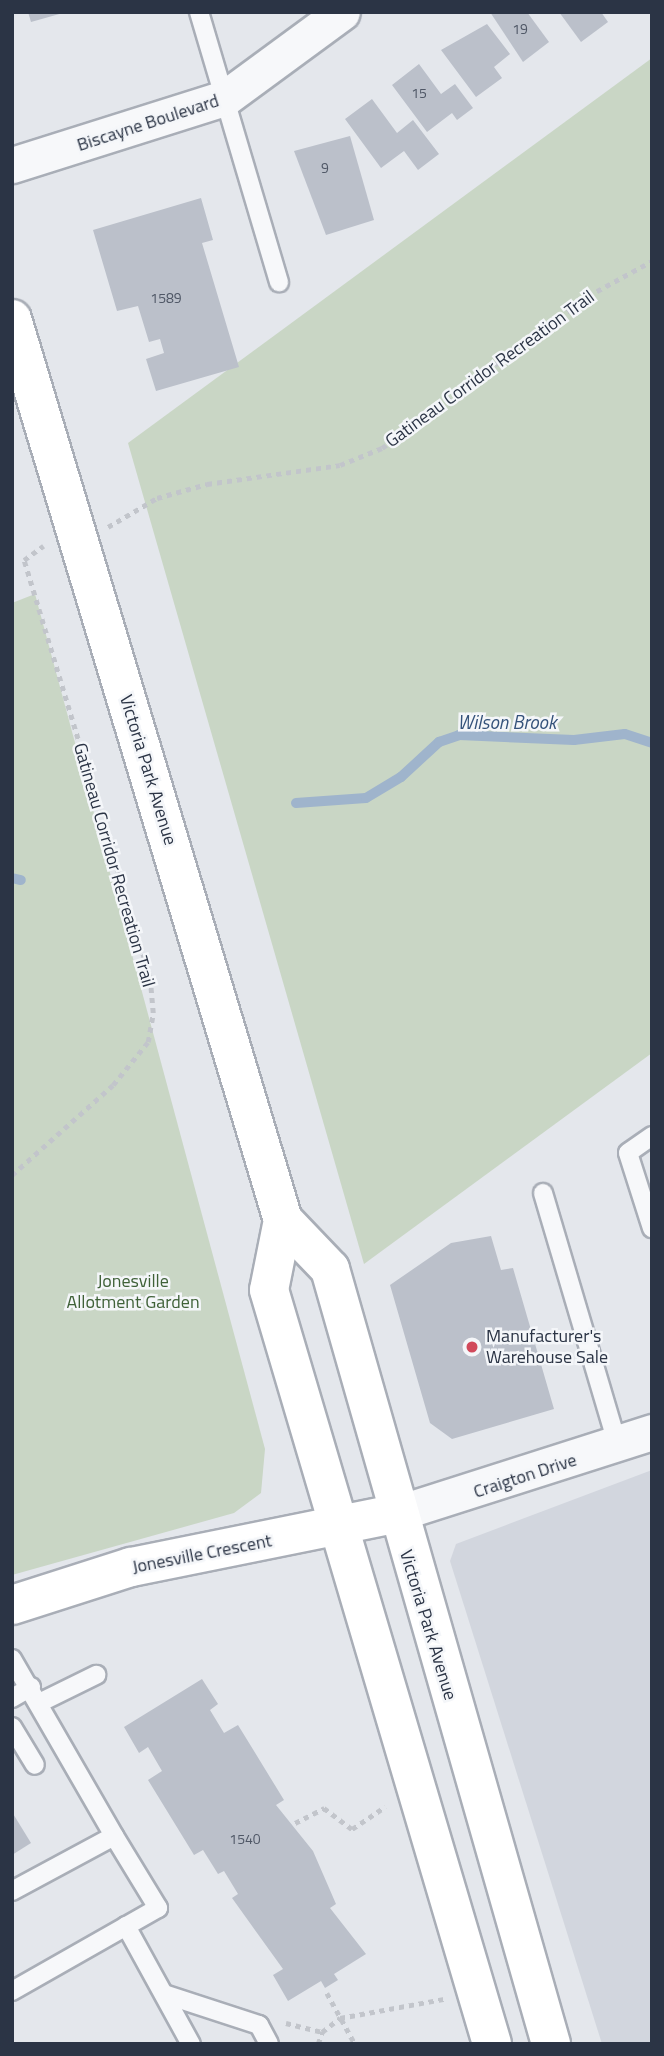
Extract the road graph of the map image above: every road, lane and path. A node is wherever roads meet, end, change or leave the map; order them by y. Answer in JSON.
{"nodes":[{"id":1,"x":199,"y":12,"type":"edge"},
{"id":2,"x":342,"y":12,"type":"edge"},
{"id":3,"x":225,"y":99,"type":"junction"},
{"id":4,"x":12,"y":165,"type":"edge"},
{"id":5,"x":652,"y":261,"type":"edge"},
{"id":6,"x":279,"y":282,"type":"dead end"},
{"id":7,"x":15,"y":336,"type":"edge"},
{"id":8,"x":125,"y":522,"type":"dead end"},
{"id":9,"x":33,"y":549,"type":"dead end"},
{"id":10,"x":652,"y":1136,"type":"edge"},
{"id":11,"x":12,"y":1175,"type":"edge"},
{"id":12,"x":542,"y":1193,"type":"dead end"},
{"id":13,"x":283,"y":1220,"type":"junction"},
{"id":14,"x":652,"y":1228,"type":"edge"},
{"id":15,"x":652,"y":1432,"type":"edge"},
{"id":16,"x":618,"y":1447,"type":"junction"},
{"id":17,"x":396,"y":1514,"type":"junction"},
{"id":18,"x":340,"y":1526,"type":"junction"},
{"id":19,"x":12,"y":1605,"type":"edge"},
{"id":20,"x":12,"y":1659,"type":"edge"},
{"id":21,"x":96,"y":1675,"type":"dead end"},
{"id":22,"x":35,"y":1695,"type":"junction"},
{"id":23,"x":12,"y":1698,"type":"edge"},
{"id":24,"x":12,"y":1727,"type":"edge"},
{"id":25,"x":35,"y":1765,"type":"dead end"},
{"id":26,"x":385,"y":1807,"type":"dead end"},
{"id":27,"x":295,"y":1823,"type":"dead end"},
{"id":28,"x":114,"y":1836,"type":"junction"},
{"id":29,"x":12,"y":1891,"type":"edge"},
{"id":30,"x":126,"y":1926,"type":"junction"},
{"id":31,"x":12,"y":1991,"type":"edge"},
{"id":32,"x":327,"y":1993,"type":"dead end"},
{"id":33,"x":164,"y":1994,"type":"junction"},
{"id":34,"x":448,"y":1998,"type":"dead end"},
{"id":35,"x":340,"y":2018,"type":"junction"},
{"id":36,"x":281,"y":2021,"type":"dead end"},
{"id":37,"x":322,"y":2032,"type":"junction"},
{"id":38,"x":191,"y":2044,"type":"edge"},
{"id":39,"x":269,"y":2044,"type":"edge"},
{"id":40,"x":318,"y":2044,"type":"edge"},
{"id":41,"x":355,"y":2044,"type":"edge"},
{"id":42,"x":492,"y":2044,"type":"edge"},
{"id":43,"x":551,"y":2044,"type":"edge"}],
"edges":[{"from":1,"to":3,"type":"lane"},
{"from":2,"to":3,"type":"street","name":"Biscayne Boulevard"},
{"from":3,"to":4,"type":"street","name":"Biscayne Boulevard"},
{"from":3,"to":6,"type":"lane"},
{"from":5,"to":8,"type":"path","name":"Gatineau Corridor Recreation Trail"},
{"from":7,"to":13,"type":"main road","name":"Victoria Park Avenue"},
{"from":9,"to":11,"type":"path","name":"Gatineau Corridor Recreation Trail"},
{"from":10,"to":14,"type":"lane"},
{"from":12,"to":16,"type":"lane"},
{"from":13,"to":17,"type":"main road","name":"Victoria Park Avenue"},
{"from":13,"to":18,"type":"main road","name":"Victoria Park Avenue"},
{"from":15,"to":16,"type":"street","name":"Craigton Drive"},
{"from":16,"to":17,"type":"street","name":"Craigton Drive"},
{"from":17,"to":18,"type":"main road","name":"Jonesville Crescent"},
{"from":17,"to":43,"type":"main road","name":"Victoria Park Avenue"},
{"from":18,"to":19,"type":"main road","name":"Jonesville Crescent"},
{"from":18,"to":42,"type":"main road","name":"Victoria Park Avenue"},
{"from":20,"to":22,"type":"lane"},
{"from":21,"to":22,"type":"lane"},
{"from":22,"to":23,"type":"lane"},
{"from":22,"to":28,"type":"lane"},
{"from":24,"to":25,"type":"lane"},
{"from":26,"to":27,"type":"path"},
{"from":28,"to":29,"type":"lane"},
{"from":28,"to":30,"type":"lane"},
{"from":30,"to":31,"type":"lane"},
{"from":30,"to":33,"type":"lane"},
{"from":32,"to":35,"type":"path"},
{"from":33,"to":38,"type":"lane"},
{"from":33,"to":39,"type":"lane"},
{"from":34,"to":35,"type":"path"},
{"from":35,"to":37,"type":"path"},
{"from":35,"to":41,"type":"path"},
{"from":36,"to":37,"type":"path"},
{"from":37,"to":40,"type":"path"}]}
